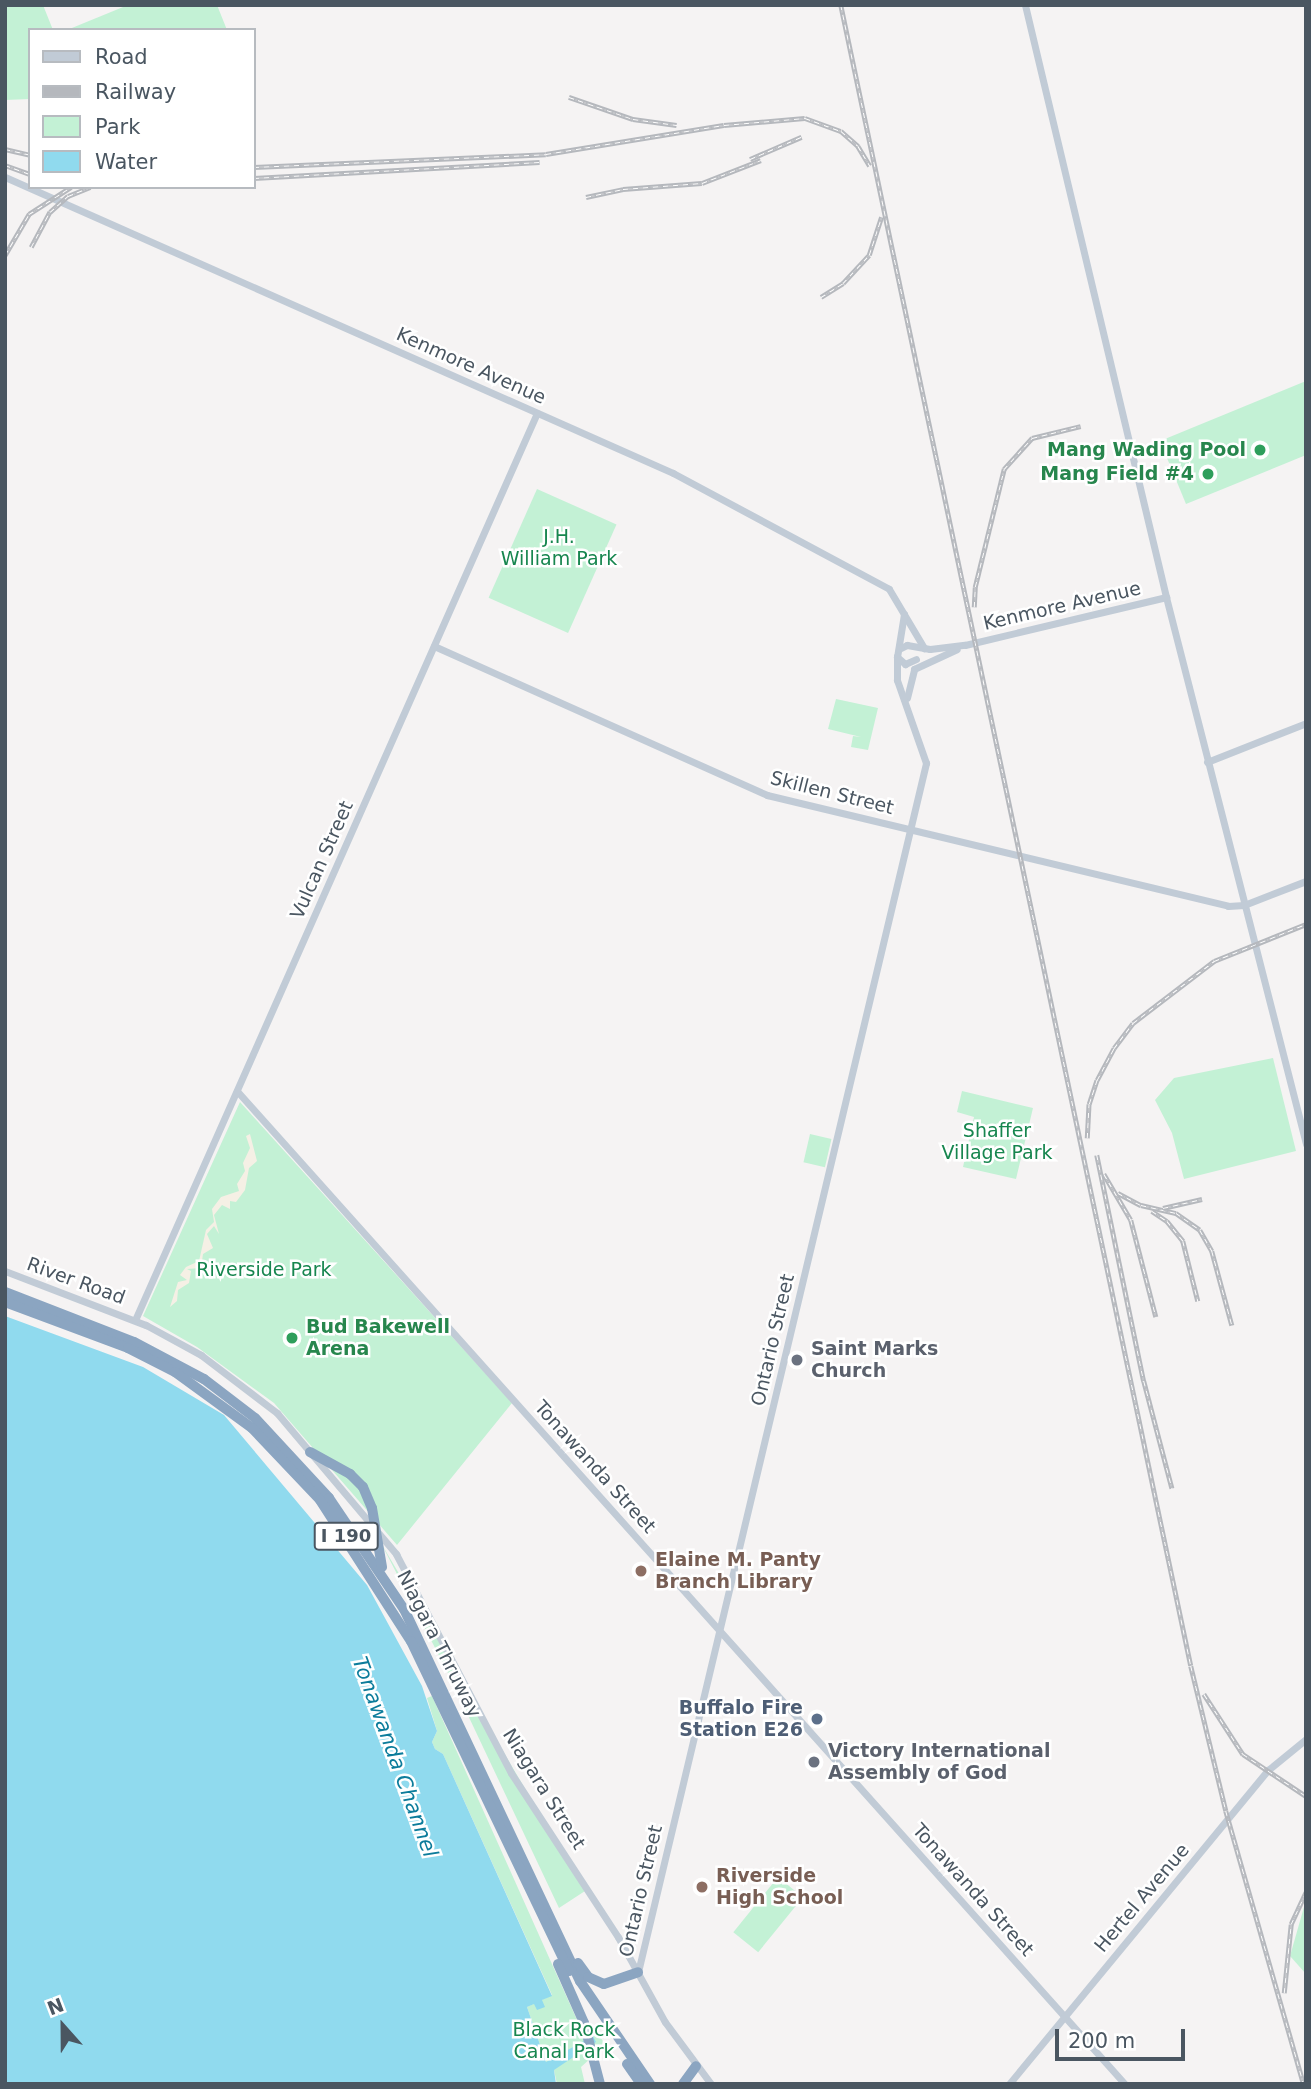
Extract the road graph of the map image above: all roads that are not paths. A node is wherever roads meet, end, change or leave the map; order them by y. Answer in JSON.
{"nodes":[{"id":1,"x":1025,"y":5,"type":"edge"},
{"id":2,"x":5,"y":177,"type":"edge"},
{"id":3,"x":28,"y":187,"type":"edge"},
{"id":4,"x":32,"y":189,"type":"edge"},
{"id":5,"x":537,"y":413,"type":"junction"},
{"id":6,"x":1166,"y":597,"type":"junction"},
{"id":7,"x":904,"y":614,"type":"junction"},
{"id":8,"x":965,"y":645,"type":"junction"},
{"id":9,"x":434,"y":646,"type":"junction"},
{"id":10,"x":898,"y":652,"type":"junction"},
{"id":11,"x":917,"y":655,"type":"junction"},
{"id":12,"x":910,"y":716,"type":"junction"},
{"id":13,"x":1306,"y":723,"type":"edge"},
{"id":14,"x":1207,"y":762,"type":"junction"},
{"id":15,"x":911,"y":830,"type":"junction"},
{"id":16,"x":1306,"y":881,"type":"edge"},
{"id":17,"x":1244,"y":905,"type":"junction"},
{"id":18,"x":237,"y":1091,"type":"junction"},
{"id":19,"x":1306,"y":1144,"type":"edge"},
{"id":20,"x":5,"y":1271,"type":"edge"},
{"id":21,"x":5,"y":1292,"type":"edge"},
{"id":22,"x":5,"y":1302,"type":"edge"},
{"id":23,"x":135,"y":1320,"type":"junction"},
{"id":24,"x":310,"y":1452,"type":"junction"},
{"id":25,"x":386,"y":1578,"type":"junction"},
{"id":26,"x":720,"y":1631,"type":"junction"},
{"id":27,"x":1306,"y":1739,"type":"edge"},
{"id":28,"x":533,"y":1882,"type":"junction"},
{"id":29,"x":556,"y":1950,"type":"junction"},
{"id":30,"x":638,"y":1972,"type":"junction"},
{"id":31,"x":1065,"y":2017,"type":"junction"},
{"id":32,"x":601,"y":2022,"type":"junction"},
{"id":33,"x":614,"y":2040,"type":"junction"},
{"id":34,"x":696,"y":2066,"type":"junction"},
{"id":35,"x":600,"y":2084,"type":"edge"},
{"id":36,"x":641,"y":2084,"type":"edge"},
{"id":37,"x":650,"y":2084,"type":"edge"},
{"id":38,"x":683,"y":2084,"type":"edge"},
{"id":39,"x":711,"y":2084,"type":"edge"},
{"id":40,"x":1009,"y":2084,"type":"edge"},
{"id":41,"x":1125,"y":2084,"type":"edge"}],
"edges":[{"from":1,"to":6,"type":"street"},
{"from":2,"to":3,"type":"street","name":"Kenmore Avenue"},
{"from":4,"to":5,"type":"street","name":"Kenmore Avenue"},
{"from":5,"to":7,"type":"street","name":"Kenmore Avenue"},
{"from":5,"to":9,"type":"street","name":"Vulcan Street"},
{"from":6,"to":8,"type":"street","name":"Kenmore Avenue"},
{"from":6,"to":14,"type":"street"},
{"from":7,"to":10,"type":"street"},
{"from":7,"to":11,"type":"street","name":"Kenmore Avenue"},
{"from":8,"to":11,"type":"street","name":"Kenmore Avenue"},
{"from":8,"to":11,"type":"street","name":"Kenmore Avenue"},
{"from":9,"to":15,"type":"street","name":"Skillen Street"},
{"from":9,"to":18,"type":"street","name":"Vulcan Street"},
{"from":10,"to":11,"type":"street"},
{"from":10,"to":11,"type":"street"},
{"from":10,"to":12,"type":"street","name":"Ontario Street"},
{"from":11,"to":12,"type":"street","name":"Ontario Street"},
{"from":12,"to":15,"type":"street","name":"Ontario Street"},
{"from":13,"to":14,"type":"street"},
{"from":14,"to":17,"type":"street"},
{"from":15,"to":17,"type":"street","name":"Skillen Street"},
{"from":15,"to":26,"type":"street","name":"Ontario Street"},
{"from":16,"to":17,"type":"street"},
{"from":17,"to":19,"type":"street"},
{"from":18,"to":23,"type":"street","name":"Vulcan Street"},
{"from":18,"to":26,"type":"street","name":"Tonawanda Street"},
{"from":20,"to":23,"type":"street","name":"River Road"},
{"from":21,"to":25,"type":"highway","name":"Niagara Thruway","number":"I 190"},
{"from":22,"to":29,"type":"highway","name":"Niagara Thruway","number":"I 190"},
{"from":23,"to":24,"type":"street","name":"Niagara Street"},
{"from":24,"to":25,"type":"highway"},
{"from":24,"to":30,"type":"street","name":"Niagara Street"},
{"from":25,"to":28,"type":"highway","name":"Niagara Thruway","number":"I 190"},
{"from":26,"to":30,"type":"street","name":"Ontario Street"},
{"from":26,"to":31,"type":"street","name":"Tonawanda Street"},
{"from":27,"to":31,"type":"street","name":"Hertel Avenue"},
{"from":28,"to":30,"type":"highway"},
{"from":28,"to":32,"type":"highway","name":"Niagara Thruway","number":"I 190"},
{"from":29,"to":32,"type":"highway","name":"Niagara Thruway","number":"I 190"},
{"from":29,"to":35,"type":"highway"},
{"from":30,"to":34,"type":"street","name":"Niagara Street"},
{"from":31,"to":40,"type":"street","name":"Hertel Avenue"},
{"from":31,"to":41,"type":"street","name":"Tonawanda Street"},
{"from":32,"to":33,"type":"highway","name":"Niagara Thruway","number":"I 190"},
{"from":33,"to":36,"type":"highway","name":"Niagara Thruway","number":"I 190"},
{"from":33,"to":37,"type":"highway","name":"Niagara Thruway","number":"I 190"},
{"from":34,"to":38,"type":"highway"},
{"from":34,"to":39,"type":"street","name":"Niagara Street"}]}
